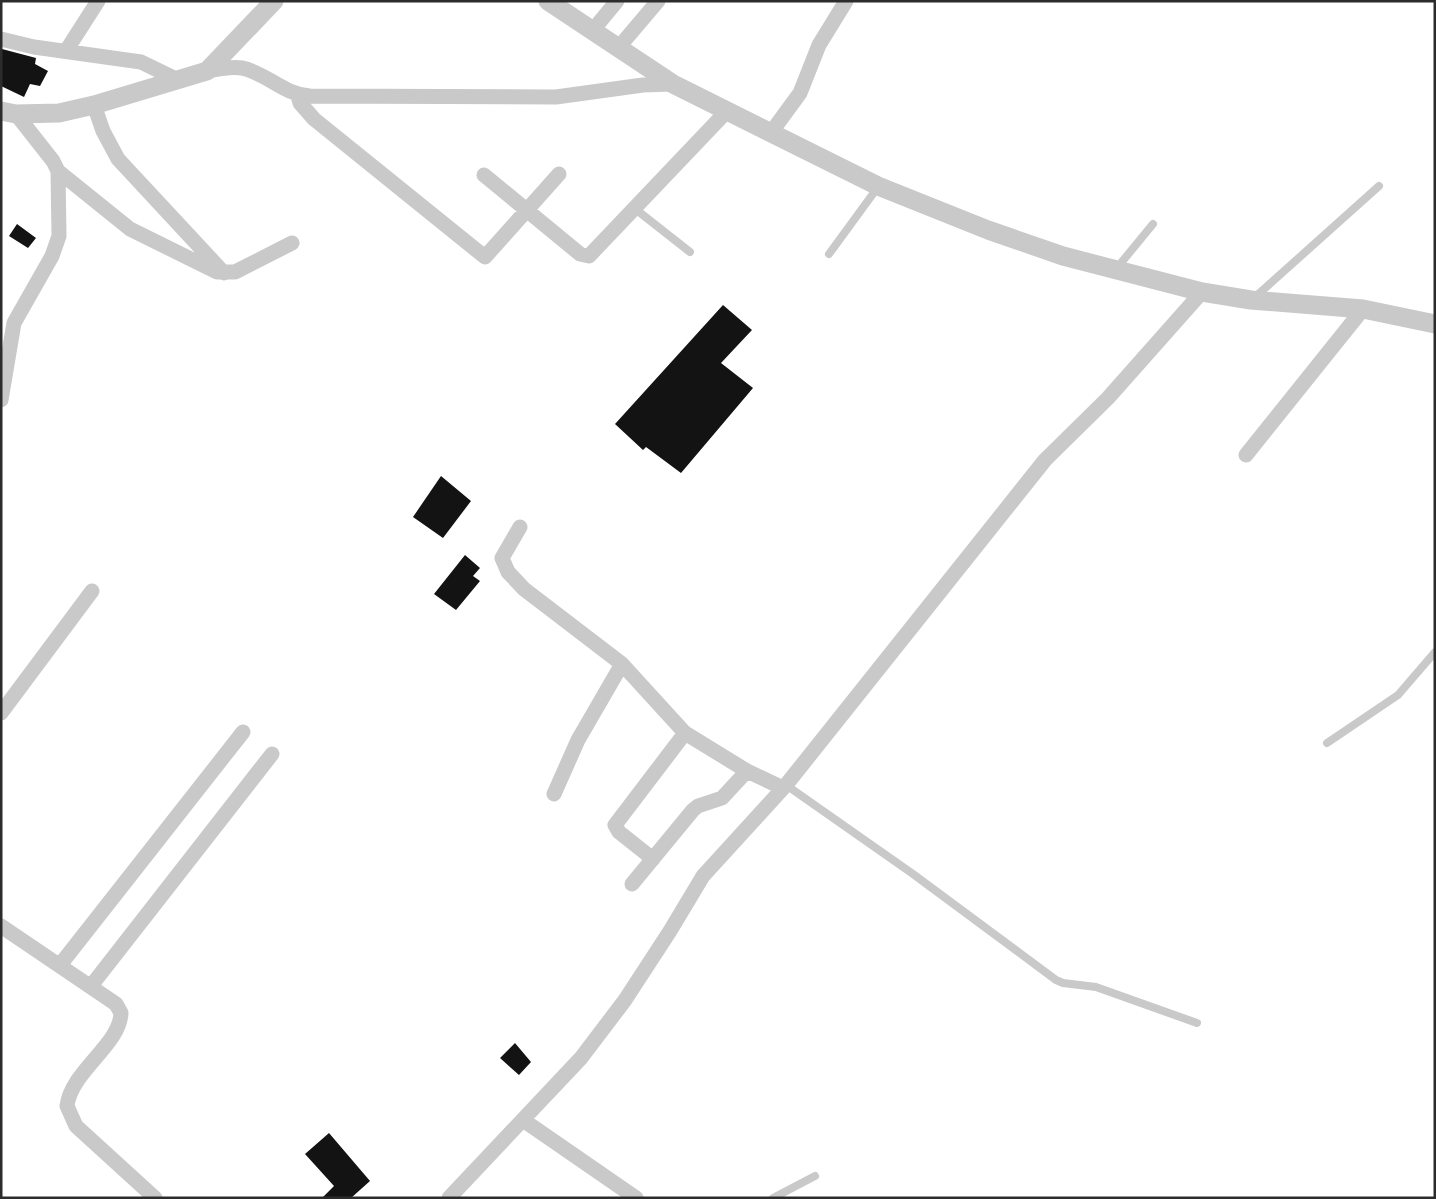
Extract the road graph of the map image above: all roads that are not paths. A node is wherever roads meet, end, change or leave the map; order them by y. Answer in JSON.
{"nodes":[{"id":1,"x":98,"y":1,"type":"edge"},
{"id":2,"x":274,"y":1,"type":"edge"},
{"id":3,"x":548,"y":1,"type":"edge"},
{"id":4,"x":617,"y":1,"type":"edge"},
{"id":5,"x":658,"y":1,"type":"edge"},
{"id":6,"x":846,"y":1,"type":"edge"},
{"id":7,"x":593,"y":30,"type":"junction"},
{"id":8,"x":1,"y":39,"type":"edge"},
{"id":9,"x":619,"y":47,"type":"junction"},
{"id":10,"x":66,"y":51,"type":"junction"},
{"id":11,"x":207,"y":70,"type":"junction"},
{"id":12,"x":176,"y":79,"type":"junction"},
{"id":13,"x":673,"y":84,"type":"junction"},
{"id":14,"x":298,"y":96,"type":"junction"},
{"id":15,"x":94,"y":105,"type":"junction"},
{"id":16,"x":726,"y":111,"type":"junction"},
{"id":17,"x":9,"y":112,"type":"edge"},
{"id":18,"x":770,"y":134,"type":"junction"},
{"id":19,"x":58,"y":171,"type":"junction"},
{"id":20,"x":484,"y":174,"type":"dead end"},
{"id":21,"x":559,"y":174,"type":"dead end"},
{"id":22,"x":878,"y":186,"type":"junction"},
{"id":23,"x":1379,"y":186,"type":"dead end"},
{"id":24,"x":634,"y":208,"type":"junction"},
{"id":25,"x":528,"y":210,"type":"junction"},
{"id":26,"x":1153,"y":224,"type":"dead end"},
{"id":27,"x":292,"y":243,"type":"dead end"},
{"id":28,"x":690,"y":252,"type":"dead end"},
{"id":29,"x":829,"y":254,"type":"dead end"},
{"id":30,"x":1115,"y":270,"type":"junction"},
{"id":31,"x":225,"y":274,"type":"junction"},
{"id":32,"x":1202,"y":292,"type":"junction"},
{"id":33,"x":1251,"y":300,"type":"junction"},
{"id":34,"x":1363,"y":309,"type":"junction"},
{"id":35,"x":1435,"y":324,"type":"edge"},
{"id":36,"x":1,"y":399,"type":"edge"},
{"id":37,"x":1246,"y":455,"type":"dead end"},
{"id":38,"x":520,"y":526,"type":"dead end"},
{"id":39,"x":92,"y":591,"type":"dead end"},
{"id":40,"x":1435,"y":652,"type":"edge"},
{"id":41,"x":622,"y":664,"type":"junction"},
{"id":42,"x":1,"y":713,"type":"edge"},
{"id":43,"x":243,"y":732,"type":"dead end"},
{"id":44,"x":686,"y":733,"type":"junction"},
{"id":45,"x":1327,"y":743,"type":"dead end"},
{"id":46,"x":272,"y":754,"type":"dead end"},
{"id":47,"x":747,"y":771,"type":"junction"},
{"id":48,"x":784,"y":786,"type":"junction"},
{"id":49,"x":554,"y":794,"type":"dead end"},
{"id":50,"x":653,"y":859,"type":"junction"},
{"id":51,"x":632,"y":884,"type":"dead end"},
{"id":52,"x":1,"y":926,"type":"edge"},
{"id":53,"x":60,"y":965,"type":"junction"},
{"id":54,"x":91,"y":986,"type":"junction"},
{"id":55,"x":1197,"y":1023,"type":"dead end"},
{"id":56,"x":523,"y":1120,"type":"junction"},
{"id":57,"x":815,"y":1176,"type":"dead end"},
{"id":58,"x":155,"y":1198,"type":"edge"},
{"id":59,"x":449,"y":1198,"type":"edge"},
{"id":60,"x":636,"y":1198,"type":"edge"},
{"id":61,"x":773,"y":1198,"type":"edge"}],
"edges":[{"from":1,"to":10,"type":"street"},
{"from":2,"to":11,"type":"street"},
{"from":3,"to":7,"type":"street"},
{"from":4,"to":7,"type":"street"},
{"from":5,"to":9,"type":"street"},
{"from":6,"to":18,"type":"street"},
{"from":7,"to":9,"type":"street"},
{"from":8,"to":10,"type":"street"},
{"from":9,"to":13,"type":"street"},
{"from":10,"to":12,"type":"street"},
{"from":11,"to":12,"type":"street"},
{"from":11,"to":14,"type":"street"},
{"from":12,"to":15,"type":"street"},
{"from":13,"to":14,"type":"street"},
{"from":13,"to":16,"type":"street"},
{"from":14,"to":25,"type":"street"},
{"from":15,"to":17,"type":"street"},
{"from":15,"to":31,"type":"street"},
{"from":16,"to":18,"type":"street"},
{"from":16,"to":24,"type":"street"},
{"from":17,"to":19,"type":"street"},
{"from":18,"to":22,"type":"street"},
{"from":19,"to":31,"type":"street"},
{"from":19,"to":36,"type":"street"},
{"from":20,"to":25,"type":"street"},
{"from":21,"to":25,"type":"street"},
{"from":22,"to":29,"type":"lane"},
{"from":22,"to":30,"type":"street"},
{"from":23,"to":33,"type":"lane"},
{"from":24,"to":25,"type":"street"},
{"from":24,"to":28,"type":"lane"},
{"from":26,"to":30,"type":"lane"},
{"from":27,"to":31,"type":"street"},
{"from":30,"to":32,"type":"street"},
{"from":32,"to":33,"type":"street"},
{"from":32,"to":48,"type":"street"},
{"from":33,"to":34,"type":"street"},
{"from":34,"to":35,"type":"street"},
{"from":34,"to":37,"type":"street"},
{"from":38,"to":41,"type":"street"},
{"from":39,"to":42,"type":"street"},
{"from":40,"to":45,"type":"lane"},
{"from":41,"to":44,"type":"street"},
{"from":41,"to":49,"type":"street"},
{"from":43,"to":53,"type":"street"},
{"from":44,"to":47,"type":"street"},
{"from":44,"to":50,"type":"street"},
{"from":46,"to":54,"type":"street"},
{"from":47,"to":48,"type":"street"},
{"from":47,"to":50,"type":"street"},
{"from":48,"to":55,"type":"lane"},
{"from":48,"to":56,"type":"street"},
{"from":50,"to":51,"type":"street"},
{"from":52,"to":53,"type":"street"},
{"from":53,"to":54,"type":"street"},
{"from":54,"to":58,"type":"street"},
{"from":56,"to":59,"type":"street"},
{"from":56,"to":60,"type":"street"},
{"from":57,"to":61,"type":"lane"}]}
